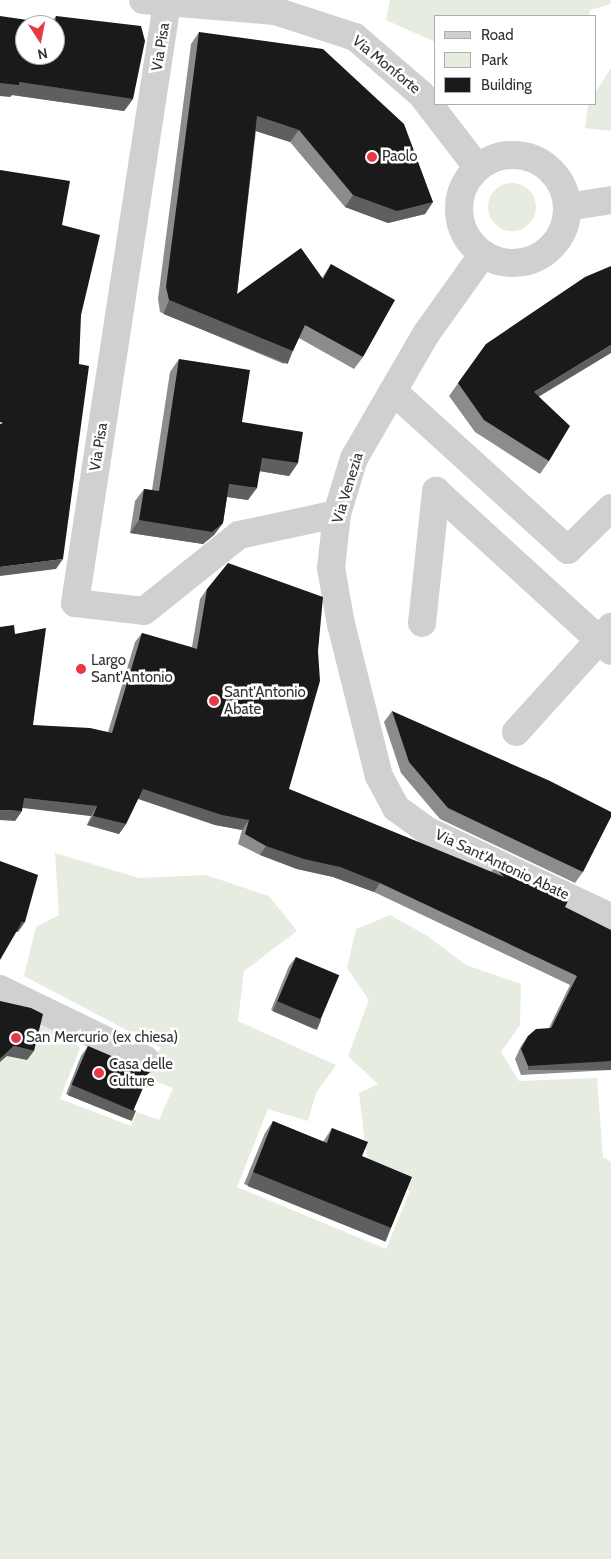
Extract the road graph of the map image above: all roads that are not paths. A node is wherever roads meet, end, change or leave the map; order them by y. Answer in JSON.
{"nodes":[{"id":1,"x":155,"y":2,"type":"edge"},
{"id":2,"x":276,"y":6,"type":"edge"},
{"id":3,"x":478,"y":168,"type":"junction"},
{"id":4,"x":611,"y":200,"type":"edge"},
{"id":5,"x":567,"y":207,"type":"junction"},
{"id":6,"x":483,"y":254,"type":"junction"},
{"id":7,"x":393,"y":391,"type":"junction"},
{"id":8,"x":611,"y":508,"type":"edge"},
{"id":9,"x":337,"y":514,"type":"junction"},
{"id":10,"x":422,"y":623,"type":"dead end"},
{"id":11,"x":607,"y":639,"type":"edge"},
{"id":12,"x":516,"y":732,"type":"dead end"},
{"id":13,"x":396,"y":808,"type":"joint"},
{"id":14,"x":611,"y":917,"type":"edge"},
{"id":15,"x":0,"y":989,"type":"edge"},
{"id":16,"x":146,"y":1060,"type":"dead end"}],
"edges":[{"from":1,"to":2,"type":"street","name":"Via Monforte"},
{"from":1,"to":9,"type":"street","name":"Via Pisa"},
{"from":2,"to":3,"type":"street","name":"Via Monforte"},
{"from":3,"to":5,"type":"street"},
{"from":3,"to":6,"type":"street"},
{"from":4,"to":5,"type":"street"},
{"from":5,"to":6,"type":"street"},
{"from":6,"to":7,"type":"street","name":"Via Venezia"},
{"from":7,"to":8,"type":"street"},
{"from":7,"to":9,"type":"street","name":"Via Venezia"},
{"from":9,"to":13,"type":"street","name":"Via Venezia"},
{"from":10,"to":11,"type":"street"},
{"from":11,"to":12,"type":"street"},
{"from":13,"to":14,"type":"street","name":"Via Sant'Antonio Abate"},
{"from":15,"to":16,"type":"street"}]}
